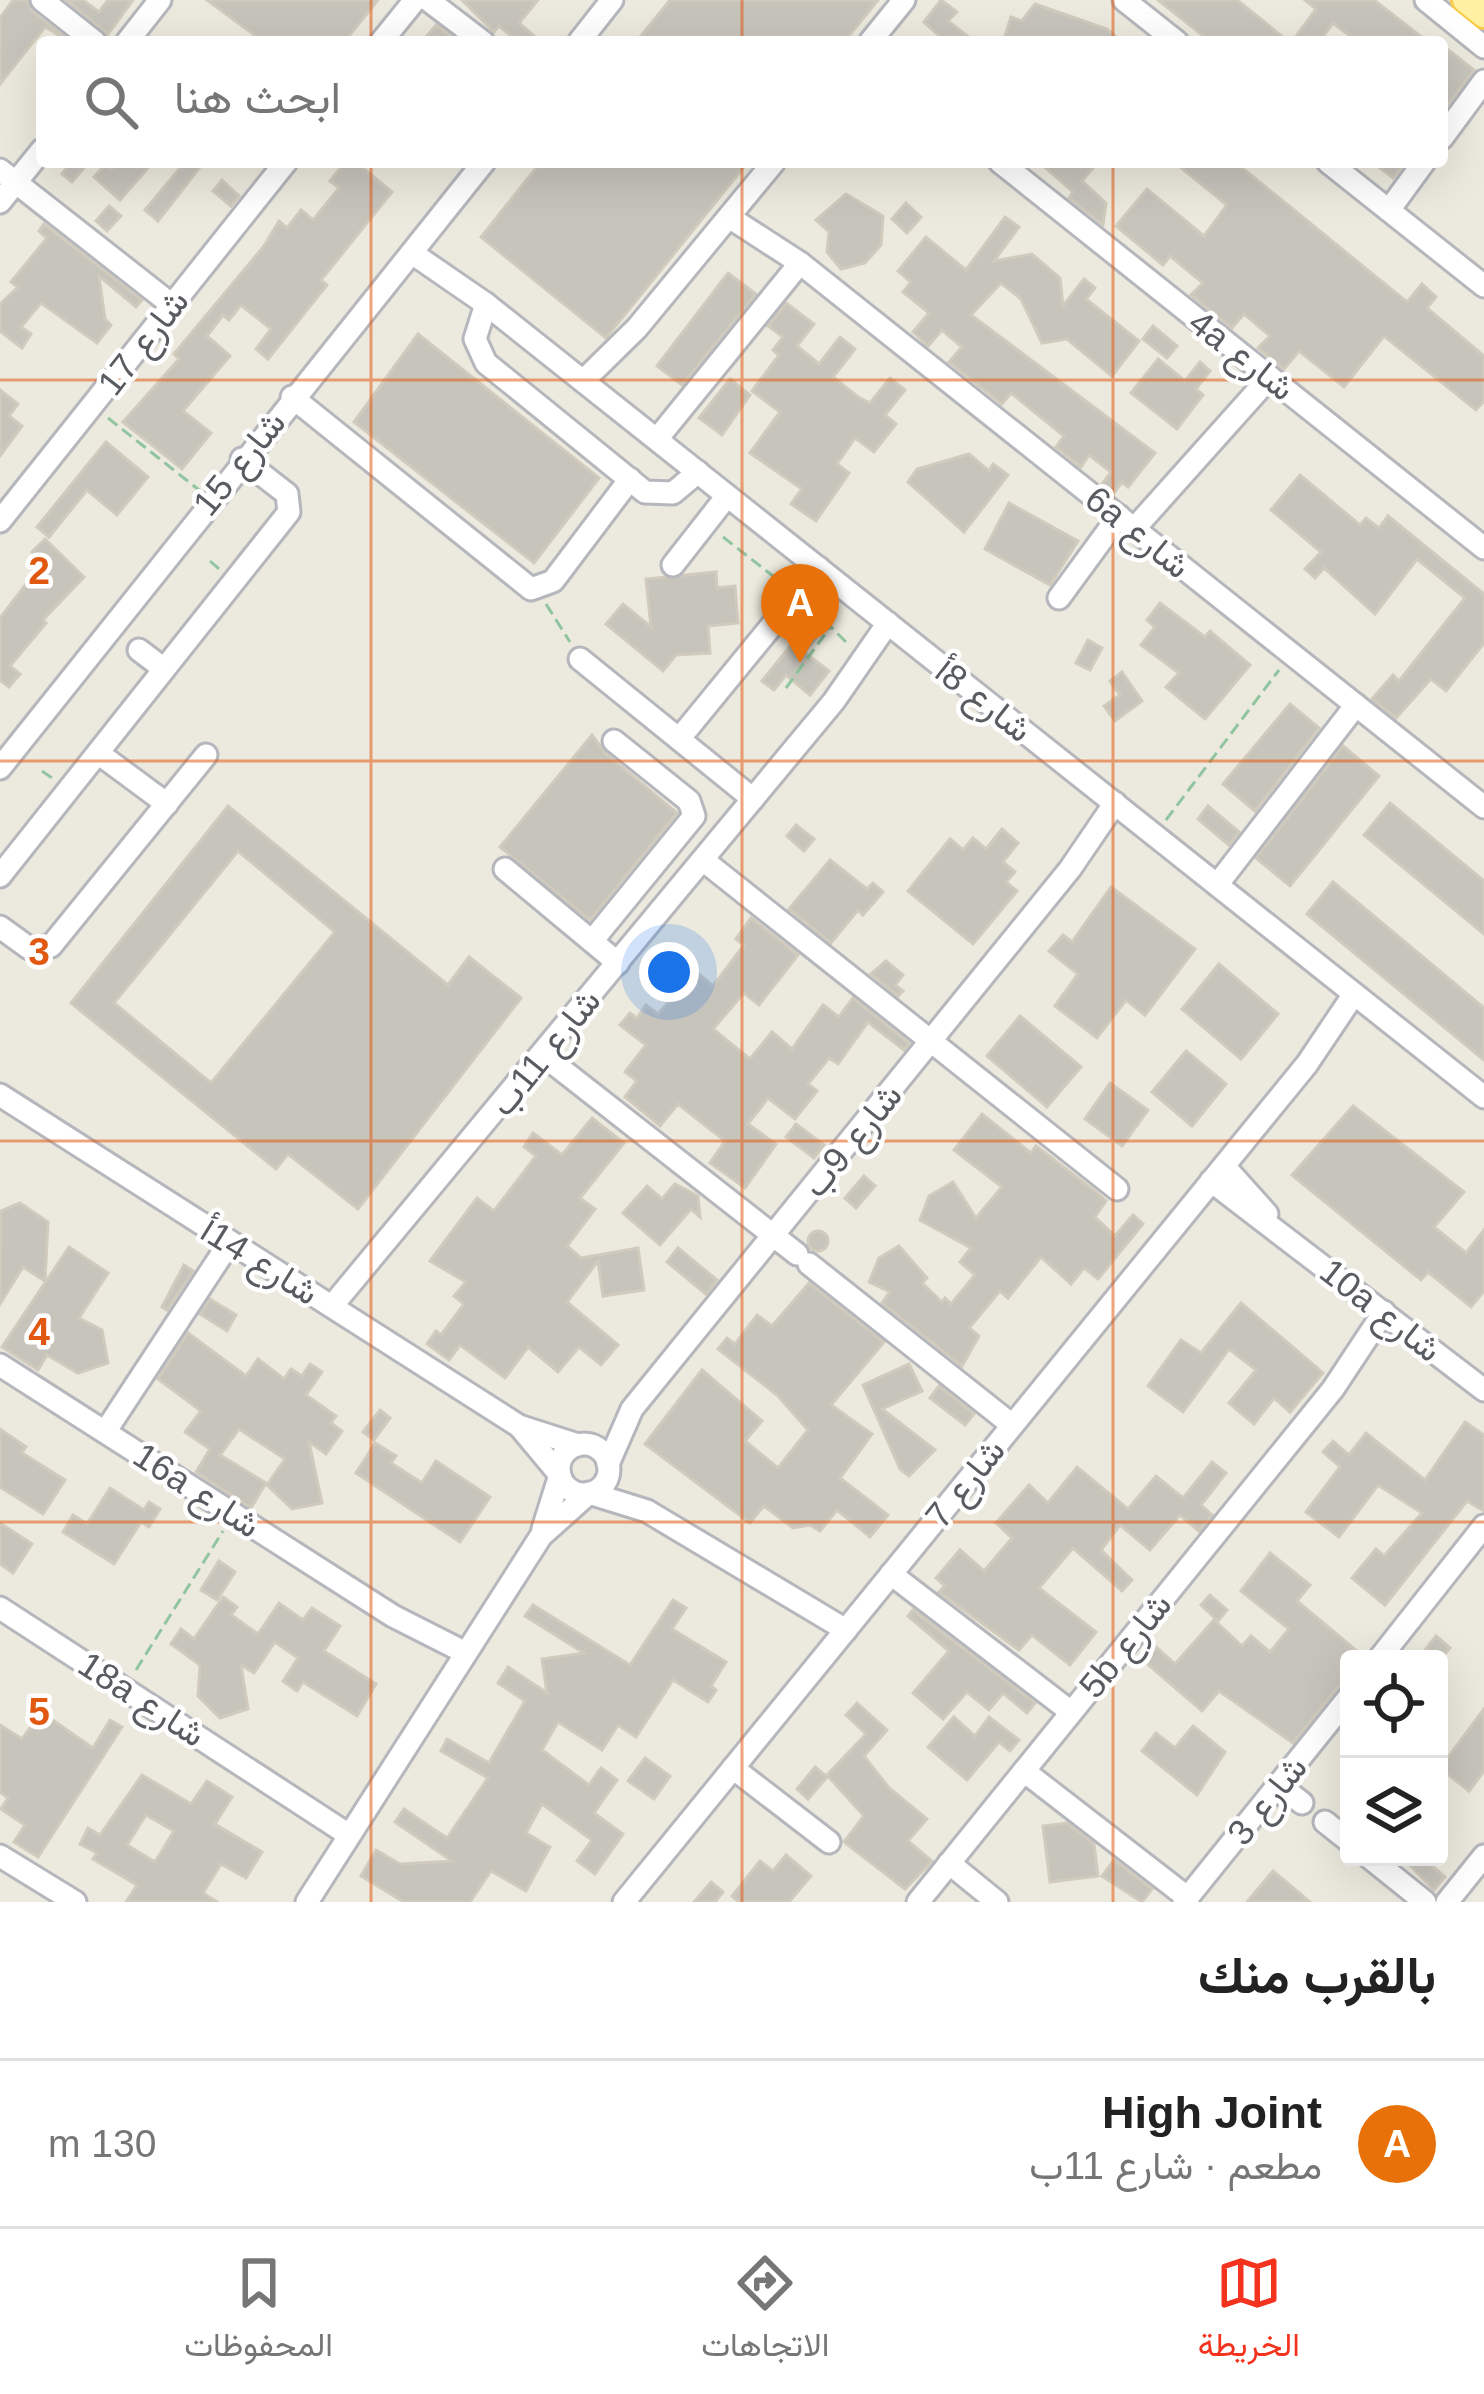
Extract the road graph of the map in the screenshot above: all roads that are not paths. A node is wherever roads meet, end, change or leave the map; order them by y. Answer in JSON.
{"nodes":[{"id":1,"x":42,"y":0,"type":"edge"},
{"id":2,"x":160,"y":0,"type":"edge"},
{"id":3,"x":415,"y":0,"type":"edge"},
{"id":4,"x":428,"y":0,"type":"edge"},
{"id":5,"x":611,"y":0,"type":"edge"},
{"id":6,"x":904,"y":0,"type":"edge"},
{"id":7,"x":1124,"y":0,"type":"edge"},
{"id":8,"x":1426,"y":0,"type":"edge"},
{"id":9,"x":1465,"y":0,"type":"edge"},
{"id":10,"x":1484,"y":15,"type":"edge"},
{"id":11,"x":87,"y":36,"type":"edge"},
{"id":12,"x":132,"y":36,"type":"edge"},
{"id":13,"x":386,"y":36,"type":"edge"},
{"id":14,"x":475,"y":36,"type":"edge"},
{"id":15,"x":584,"y":36,"type":"edge"},
{"id":16,"x":876,"y":36,"type":"edge"},
{"id":17,"x":1169,"y":36,"type":"edge"},
{"id":18,"x":1484,"y":47,"type":"edge"},
{"id":19,"x":1484,"y":81,"type":"edge"},
{"id":20,"x":1448,"y":130,"type":"edge"},
{"id":21,"x":36,"y":154,"type":"edge"},
{"id":22,"x":281,"y":168,"type":"edge"},
{"id":23,"x":479,"y":168,"type":"edge"},
{"id":24,"x":768,"y":168,"type":"edge"},
{"id":25,"x":1008,"y":168,"type":"edge"},
{"id":26,"x":1336,"y":168,"type":"edge"},
{"id":27,"x":1420,"y":168,"type":"edge"},
{"id":28,"x":8,"y":176,"type":"edge"},
{"id":29,"x":0,"y":202,"type":"edge"},
{"id":30,"x":1389,"y":210,"type":"junction"},
{"id":31,"x":734,"y":211,"type":"junction"},
{"id":32,"x":417,"y":246,"type":"junction"},
{"id":33,"x":796,"y":260,"type":"junction"},
{"id":34,"x":1484,"y":286,"type":"edge"},
{"id":35,"x":485,"y":303,"type":"junction"},
{"id":36,"x":172,"y":305,"type":"junction"},
{"id":37,"x":1264,"y":372,"type":"junction"},
{"id":38,"x":589,"y":386,"type":"junction"},
{"id":39,"x":292,"y":397,"type":"junction"},
{"id":40,"x":657,"y":440,"type":"junction"},
{"id":41,"x":242,"y":459,"type":"junction"},
{"id":42,"x":698,"y":472,"type":"junction"},
{"id":43,"x":630,"y":479,"type":"junction"},
{"id":44,"x":728,"y":496,"type":"junction"},
{"id":45,"x":0,"y":521,"type":"edge"},
{"id":46,"x":1133,"y":528,"type":"junction"},
{"id":47,"x":1484,"y":548,"type":"edge"},
{"id":48,"x":673,"y":566,"type":"dead end"},
{"id":49,"x":819,"y":568,"type":"junction"},
{"id":50,"x":1059,"y":598,"type":"dead end"},
{"id":51,"x":894,"y":628,"type":"junction"},
{"id":52,"x":140,"y":650,"type":"dead end"},
{"id":53,"x":580,"y":659,"type":"road end"},
{"id":54,"x":164,"y":669,"type":"junction"},
{"id":55,"x":834,"y":700,"type":"junction"},
{"id":56,"x":1356,"y":705,"type":"junction"},
{"id":57,"x":679,"y":739,"type":"junction"},
{"id":58,"x":614,"y":741,"type":"dead end"},
{"id":59,"x":98,"y":753,"type":"junction"},
{"id":60,"x":206,"y":755,"type":"dead end"},
{"id":61,"x":0,"y":768,"type":"edge"},
{"id":62,"x":753,"y":799,"type":"junction"},
{"id":63,"x":167,"y":804,"type":"junction"},
{"id":64,"x":1484,"y":807,"type":"edge"},
{"id":65,"x":1120,"y":808,"type":"junction"},
{"id":66,"x":703,"y":860,"type":"junction"},
{"id":67,"x":505,"y":869,"type":"dead end"},
{"id":68,"x":0,"y":876,"type":"edge"},
{"id":69,"x":1217,"y":885,"type":"junction"},
{"id":70,"x":0,"y":927,"type":"edge"},
{"id":71,"x":592,"y":941,"type":"junction"},
{"id":72,"x":619,"y":963,"type":"junction"},
{"id":73,"x":1360,"y":999,"type":"junction"},
{"id":74,"x":932,"y":1042,"type":"junction"},
{"id":75,"x":543,"y":1054,"type":"junction"},
{"id":76,"x":0,"y":1095,"type":"edge"},
{"id":77,"x":1484,"y":1097,"type":"edge"},
{"id":78,"x":1218,"y":1173,"type":"junction"},
{"id":79,"x":1117,"y":1189,"type":"dead end"},
{"id":80,"x":774,"y":1237,"type":"junction"},
{"id":81,"x":230,"y":1242,"type":"junction"},
{"id":82,"x":341,"y":1312,"type":"junction"},
{"id":83,"x":1390,"y":1317,"type":"junction"},
{"id":84,"x":0,"y":1365,"type":"edge"},
{"id":85,"x":1484,"y":1390,"type":"edge"},
{"id":86,"x":632,"y":1409,"type":"junction"},
{"id":87,"x":1012,"y":1425,"type":"junction"},
{"id":88,"x":519,"y":1426,"type":"junction"},
{"id":89,"x":105,"y":1432,"type":"junction"},
{"id":90,"x":578,"y":1445,"type":"junction"},
{"id":91,"x":608,"y":1465,"type":"junction"},
{"id":92,"x":560,"y":1474,"type":"junction"},
{"id":93,"x":589,"y":1493,"type":"junction"},
{"id":94,"x":647,"y":1510,"type":"junction"},
{"id":95,"x":1484,"y":1526,"type":"edge"},
{"id":96,"x":541,"y":1536,"type":"junction"},
{"id":97,"x":891,"y":1574,"type":"junction"},
{"id":98,"x":0,"y":1608,"type":"edge"},
{"id":99,"x":840,"y":1636,"type":"junction"},
{"id":100,"x":1386,"y":1650,"type":"edge"},
{"id":101,"x":461,"y":1661,"type":"junction"},
{"id":102,"x":1340,"y":1708,"type":"edge"},
{"id":103,"x":1072,"y":1712,"type":"junction"},
{"id":104,"x":733,"y":1768,"type":"junction"},
{"id":105,"x":1024,"y":1771,"type":"junction"},
{"id":106,"x":1279,"y":1785,"type":"junction"},
{"id":107,"x":1302,"y":1803,"type":"dead end"},
{"id":108,"x":1325,"y":1822,"type":"dead end"},
{"id":109,"x":354,"y":1829,"type":"junction"},
{"id":110,"x":1340,"y":1834,"type":"edge"},
{"id":111,"x":830,"y":1842,"type":"dead end"},
{"id":112,"x":0,"y":1856,"type":"edge"},
{"id":113,"x":1484,"y":1856,"type":"edge"},
{"id":114,"x":949,"y":1863,"type":"junction"},
{"id":115,"x":1380,"y":1866,"type":"edge"},
{"id":116,"x":1186,"y":1900,"type":"edge"},
{"id":117,"x":75,"y":1902,"type":"edge"},
{"id":118,"x":307,"y":1902,"type":"edge"},
{"id":119,"x":624,"y":1902,"type":"edge"},
{"id":120,"x":918,"y":1902,"type":"edge"},
{"id":121,"x":997,"y":1902,"type":"edge"},
{"id":122,"x":1425,"y":1902,"type":"edge"},
{"id":123,"x":1447,"y":1902,"type":"edge"}],
"edges":[{"from":1,"to":11,"type":"street"},
{"from":2,"to":12,"type":"street"},
{"from":3,"to":13,"type":"street"},
{"from":4,"to":14,"type":"street"},
{"from":5,"to":15,"type":"street"},
{"from":6,"to":16,"type":"street"},
{"from":7,"to":17,"type":"street"},
{"from":8,"to":18,"type":"street"},
{"from":9,"to":10,"type":"main road"},
{"from":19,"to":20,"type":"street"},
{"from":21,"to":28,"type":"street"},
{"from":22,"to":36,"type":"street","name":"شارع 17"},
{"from":23,"to":32,"type":"street","name":"شارع 15"},
{"from":24,"to":31,"type":"street"},
{"from":25,"to":37,"type":"street","name":"4a شارع"},
{"from":26,"to":30,"type":"street"},
{"from":27,"to":30,"type":"street"},
{"from":28,"to":29,"type":"street"},
{"from":28,"to":36,"type":"street"},
{"from":30,"to":34,"type":"street"},
{"from":31,"to":33,"type":"street","name":"6a شارع"},
{"from":31,"to":38,"type":"street"},
{"from":32,"to":35,"type":"street","name":"شارع 8أ"},
{"from":32,"to":39,"type":"street","name":"شارع 15"},
{"from":33,"to":40,"type":"street"},
{"from":33,"to":46,"type":"street","name":"6a شارع"},
{"from":35,"to":38,"type":"street","name":"شارع 8أ"},
{"from":35,"to":43,"type":"street"},
{"from":36,"to":45,"type":"street","name":"شارع 17"},
{"from":37,"to":46,"type":"street"},
{"from":37,"to":47,"type":"street","name":"4a شارع"},
{"from":38,"to":40,"type":"street","name":"شارع 8أ"},
{"from":39,"to":41,"type":"street","name":"شارع 15"},
{"from":39,"to":43,"type":"street"},
{"from":40,"to":42,"type":"street","name":"شارع 8أ"},
{"from":41,"to":54,"type":"street"},
{"from":41,"to":61,"type":"street","name":"شارع 15"},
{"from":42,"to":43,"type":"street"},
{"from":42,"to":44,"type":"street","name":"شارع 8أ"},
{"from":44,"to":48,"type":"street"},
{"from":44,"to":49,"type":"street","name":"شارع 8أ"},
{"from":46,"to":50,"type":"street"},
{"from":46,"to":56,"type":"street","name":"6a شارع"},
{"from":49,"to":51,"type":"street","name":"شارع 8أ"},
{"from":49,"to":57,"type":"street"},
{"from":51,"to":55,"type":"street","name":"شارع 11ب"},
{"from":51,"to":55,"type":"street","name":"شارع 11ب"},
{"from":51,"to":65,"type":"street","name":"شارع 8أ"},
{"from":52,"to":54,"type":"street"},
{"from":53,"to":57,"type":"street"},
{"from":54,"to":59,"type":"street"},
{"from":55,"to":62,"type":"street","name":"شارع 11ب"},
{"from":56,"to":64,"type":"street","name":"6a شارع"},
{"from":56,"to":69,"type":"street"},
{"from":57,"to":62,"type":"street"},
{"from":58,"to":71,"type":"street"},
{"from":59,"to":63,"type":"street"},
{"from":59,"to":68,"type":"street"},
{"from":60,"to":63,"type":"street"},
{"from":62,"to":66,"type":"street","name":"شارع 11ب"},
{"from":63,"to":70,"type":"street"},
{"from":65,"to":69,"type":"street","name":"شارع 8أ"},
{"from":65,"to":74,"type":"street","name":"شارع 9ب"},
{"from":66,"to":72,"type":"street","name":"شارع 11ب"},
{"from":66,"to":74,"type":"street"},
{"from":67,"to":71,"type":"street"},
{"from":69,"to":73,"type":"street","name":"شارع 8أ"},
{"from":71,"to":72,"type":"street"},
{"from":72,"to":75,"type":"street","name":"شارع 11ب"},
{"from":73,"to":77,"type":"street","name":"شارع 8أ"},
{"from":73,"to":78,"type":"street","name":"شارع 7"},
{"from":74,"to":79,"type":"street"},
{"from":74,"to":80,"type":"street","name":"شارع 9ب"},
{"from":75,"to":80,"type":"street"},
{"from":75,"to":82,"type":"street","name":"شارع 11ب"},
{"from":76,"to":81,"type":"street","name":"شارع 14أ"},
{"from":78,"to":83,"type":"street","name":"10a شارع"},
{"from":78,"to":87,"type":"street","name":"شارع 7"},
{"from":80,"to":86,"type":"street","name":"شارع 9ب"},
{"from":80,"to":87,"type":"street"},
{"from":81,"to":82,"type":"street","name":"شارع 14أ"},
{"from":81,"to":89,"type":"street"},
{"from":82,"to":88,"type":"street","name":"شارع 14أ"},
{"from":83,"to":85,"type":"street","name":"10a شارع"},
{"from":83,"to":103,"type":"street","name":"5b شارع"},
{"from":84,"to":89,"type":"street","name":"16a شارع"},
{"from":86,"to":90,"type":"street","name":"شارع 9ب"},
{"from":86,"to":91,"type":"street","name":"شارع 9ب"},
{"from":87,"to":97,"type":"street","name":"شارع 7"},
{"from":88,"to":90,"type":"street","name":"شارع 14أ"},
{"from":88,"to":92,"type":"street","name":"شارع 14أ"},
{"from":89,"to":101,"type":"street","name":"16a شارع"},
{"from":90,"to":91,"type":"street"},
{"from":90,"to":92,"type":"street"},
{"from":91,"to":93,"type":"street"},
{"from":91,"to":94,"type":"street"},
{"from":92,"to":93,"type":"street"},
{"from":92,"to":96,"type":"street"},
{"from":93,"to":94,"type":"street"},
{"from":93,"to":96,"type":"street"},
{"from":94,"to":99,"type":"street"},
{"from":95,"to":100,"type":"street"},
{"from":96,"to":101,"type":"street"},
{"from":97,"to":99,"type":"street","name":"شارع 7"},
{"from":97,"to":103,"type":"street"},
{"from":98,"to":109,"type":"street","name":"18a شارع"},
{"from":99,"to":104,"type":"street","name":"شارع 7"},
{"from":101,"to":109,"type":"street"},
{"from":102,"to":106,"type":"street","name":"شارع 3"},
{"from":103,"to":105,"type":"street","name":"5b شارع"},
{"from":104,"to":111,"type":"street"},
{"from":104,"to":119,"type":"street","name":"شارع 7"},
{"from":105,"to":114,"type":"street","name":"5b شارع"},
{"from":105,"to":116,"type":"street"},
{"from":106,"to":107,"type":"street"},
{"from":106,"to":116,"type":"street","name":"شارع 3"},
{"from":108,"to":110,"type":"street"},
{"from":109,"to":118,"type":"street"},
{"from":112,"to":117,"type":"street"},
{"from":113,"to":123,"type":"street"},
{"from":114,"to":120,"type":"street","name":"5b شارع"},
{"from":114,"to":121,"type":"street"},
{"from":115,"to":122,"type":"street"}]}
